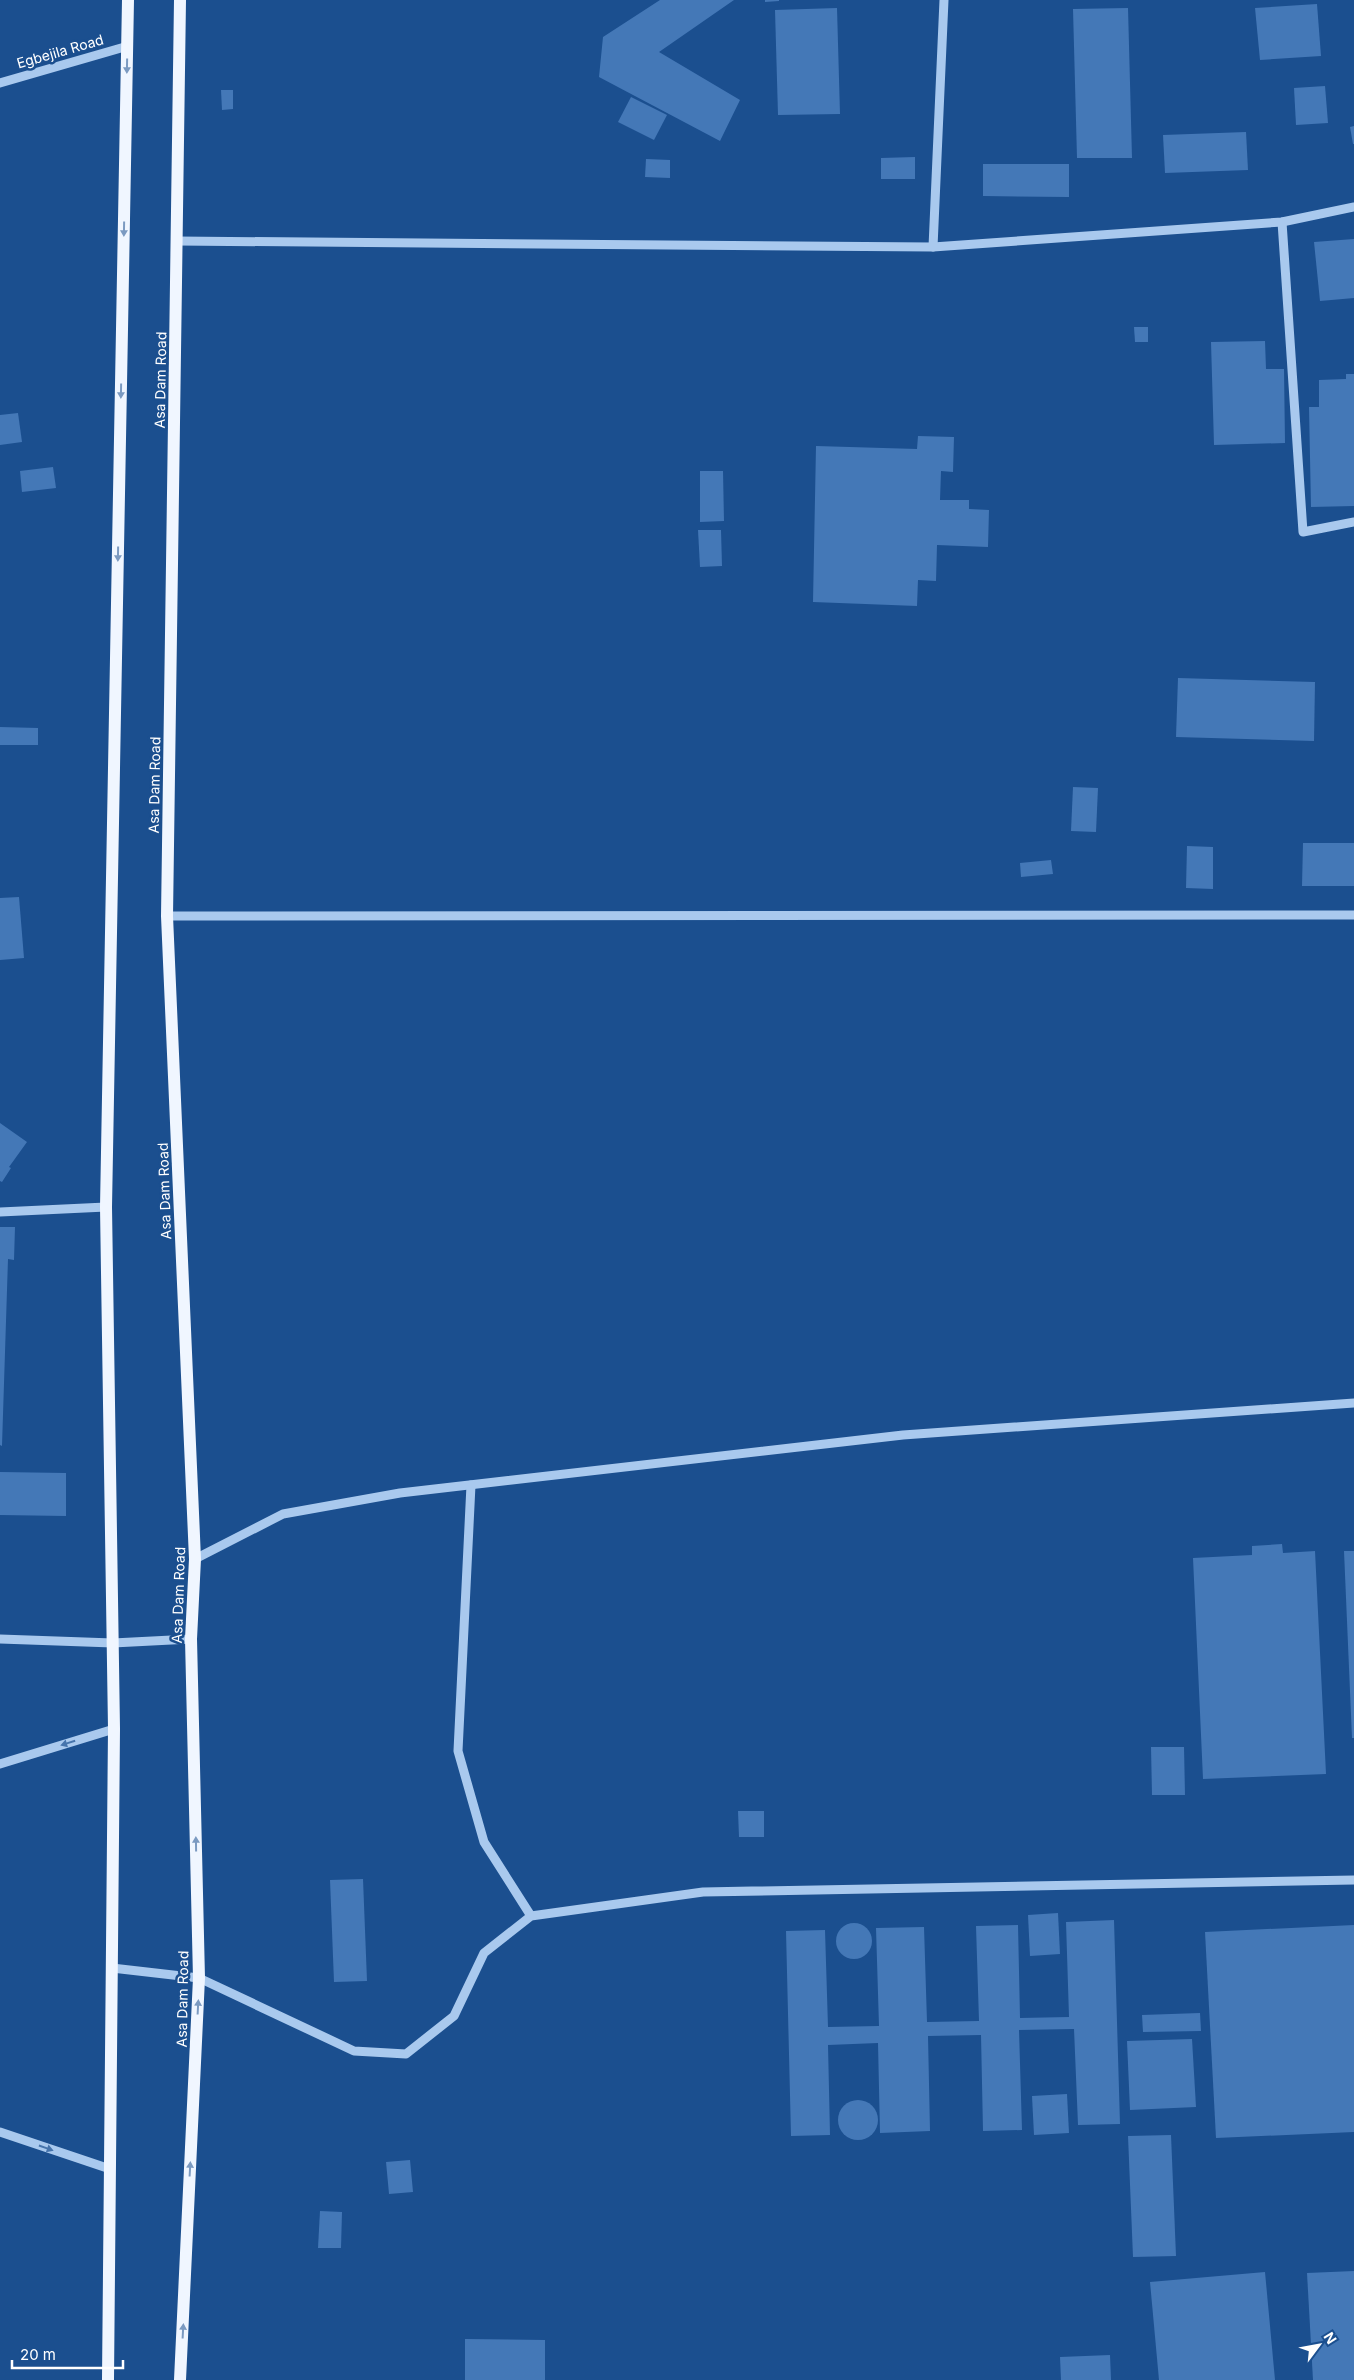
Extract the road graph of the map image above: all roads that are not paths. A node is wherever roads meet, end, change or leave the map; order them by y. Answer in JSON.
{"nodes":[{"id":1,"x":128,"y":0,"type":"edge"},
{"id":2,"x":180,"y":0,"type":"edge"},
{"id":3,"x":944,"y":0,"type":"edge"},
{"id":4,"x":128,"y":46,"type":"junction"},
{"id":5,"x":0,"y":83,"type":"edge"},
{"id":6,"x":1354,"y":207,"type":"edge"},
{"id":7,"x":1282,"y":222,"type":"junction"},
{"id":8,"x":177,"y":241,"type":"junction"},
{"id":9,"x":933,"y":246,"type":"junction"},
{"id":10,"x":1354,"y":522,"type":"edge"},
{"id":11,"x":1354,"y":915,"type":"edge"},
{"id":12,"x":168,"y":916,"type":"junction"},
{"id":13,"x":106,"y":1207,"type":"junction"},
{"id":14,"x":0,"y":1212,"type":"edge"},
{"id":15,"x":1354,"y":1403,"type":"edge"},
{"id":16,"x":471,"y":1485,"type":"junction"},
{"id":17,"x":195,"y":1558,"type":"junction"},
{"id":18,"x":0,"y":1639,"type":"edge"},
{"id":19,"x":191,"y":1640,"type":"junction"},
{"id":20,"x":113,"y":1643,"type":"junction"},
{"id":21,"x":114,"y":1729,"type":"junction"},
{"id":22,"x":0,"y":1764,"type":"edge"},
{"id":23,"x":1354,"y":1880,"type":"edge"},
{"id":24,"x":531,"y":1916,"type":"junction"},
{"id":25,"x":112,"y":1968,"type":"junction"},
{"id":26,"x":199,"y":1978,"type":"junction"},
{"id":27,"x":0,"y":2132,"type":"edge"},
{"id":28,"x":110,"y":2169,"type":"junction"},
{"id":29,"x":108,"y":2380,"type":"edge"},
{"id":30,"x":180,"y":2380,"type":"edge"}],
"edges":[{"from":1,"to":4,"type":"main road"},
{"from":2,"to":8,"type":"main road","name":"Asa Dam Road"},
{"from":3,"to":9,"type":"street"},
{"from":4,"to":5,"type":"street","name":"Egbejila Road"},
{"from":4,"to":13,"type":"main road","one_way":true},
{"from":6,"to":7,"type":"street"},
{"from":7,"to":9,"type":"street"},
{"from":7,"to":10,"type":"street"},
{"from":8,"to":9,"type":"street"},
{"from":8,"to":12,"type":"main road","name":"Asa Dam Road"},
{"from":11,"to":12,"type":"street"},
{"from":12,"to":17,"type":"main road","name":"Asa Dam Road"},
{"from":13,"to":14,"type":"street"},
{"from":13,"to":20,"type":"main road"},
{"from":15,"to":16,"type":"street"},
{"from":16,"to":17,"type":"street"},
{"from":16,"to":24,"type":"street"},
{"from":17,"to":19,"type":"main road","name":"Asa Dam Road"},
{"from":18,"to":20,"type":"street"},
{"from":19,"to":20,"type":"street"},
{"from":26,"to":19,"type":"main road","name":"Asa Dam Road","one_way":true},
{"from":20,"to":21,"type":"main road"},
{"from":21,"to":22,"type":"street","one_way":true},
{"from":21,"to":25,"type":"main road"},
{"from":23,"to":24,"type":"street"},
{"from":24,"to":26,"type":"street"},
{"from":25,"to":26,"type":"street"},
{"from":25,"to":28,"type":"main road"},
{"from":30,"to":26,"type":"main road","name":"Asa Dam Road","one_way":true},
{"from":27,"to":28,"type":"street","one_way":true},
{"from":28,"to":29,"type":"main road"}]}
